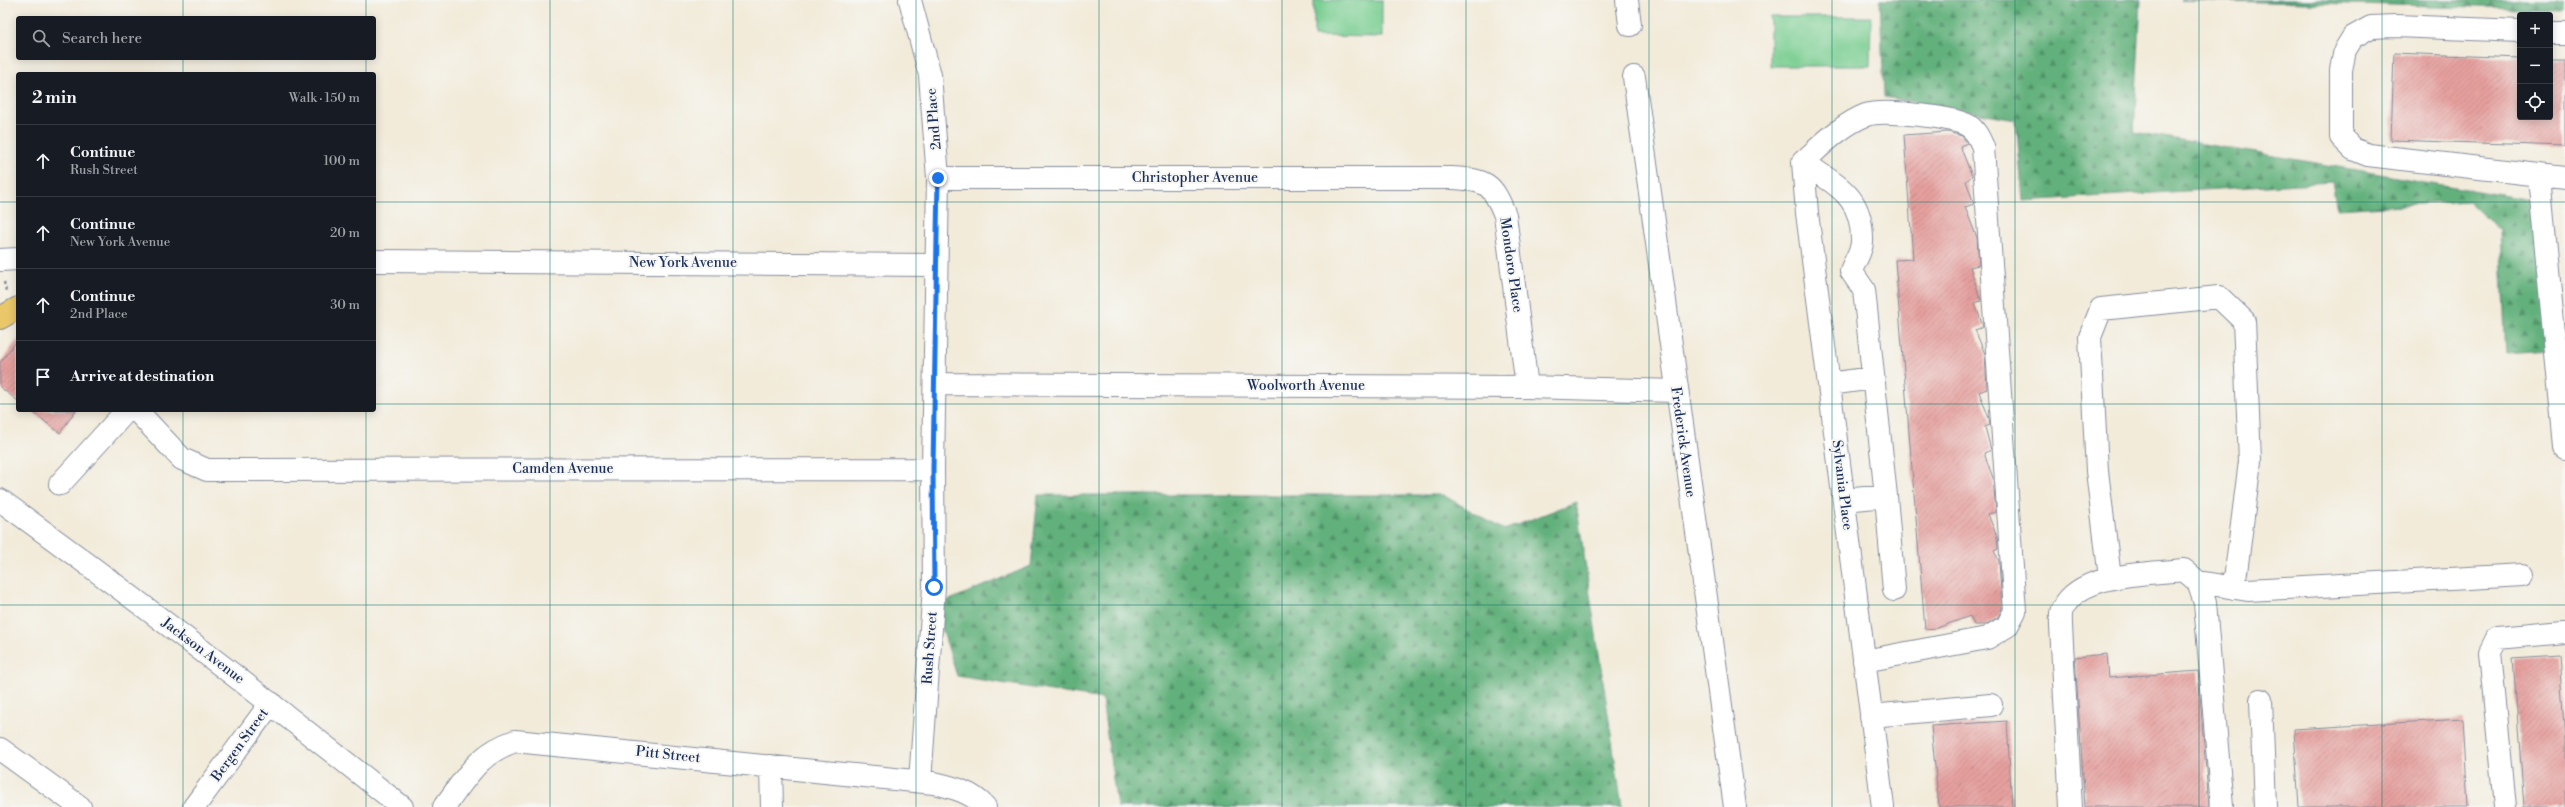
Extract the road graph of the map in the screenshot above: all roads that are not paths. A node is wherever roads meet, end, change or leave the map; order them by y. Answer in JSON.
{"nodes":[{"id":1,"x":910,"y":0,"type":"edge"},
{"id":2,"x":1627,"y":0,"type":"edge"},
{"id":3,"x":1630,"y":25,"type":"dead end"},
{"id":4,"x":2517,"y":31,"type":"edge"},
{"id":5,"x":2553,"y":33,"type":"edge"},
{"id":6,"x":2565,"y":33,"type":"edge"},
{"id":7,"x":1634,"y":77,"type":"dead end"},
{"id":8,"x":1803,"y":162,"type":"junction"},
{"id":9,"x":2539,"y":177,"type":"junction"},
{"id":10,"x":938,"y":178,"type":"junction"},
{"id":11,"x":1452,"y":178,"type":"joint"},
{"id":12,"x":2565,"y":178,"type":"edge"},
{"id":13,"x":16,"y":259,"type":"edge"},
{"id":14,"x":0,"y":260,"type":"edge"},
{"id":15,"x":376,"y":261,"type":"edge"},
{"id":16,"x":936,"y":265,"type":"junction"},
{"id":17,"x":16,"y":309,"type":"edge"},
{"id":18,"x":0,"y":318,"type":"edge"},
{"id":19,"x":1873,"y":378,"type":"junction"},
{"id":20,"x":936,"y":384,"type":"junction"},
{"id":21,"x":1829,"y":384,"type":"junction"},
{"id":22,"x":1527,"y":387,"type":"junction"},
{"id":23,"x":1676,"y":391,"type":"junction"},
{"id":24,"x":125,"y":412,"type":"edge"},
{"id":25,"x":138,"y":412,"type":"edge"},
{"id":26,"x":2565,"y":447,"type":"edge"},
{"id":27,"x":933,"y":469,"type":"junction"},
{"id":28,"x":60,"y":484,"type":"dead end"},
{"id":29,"x":1886,"y":496,"type":"junction"},
{"id":30,"x":0,"y":500,"type":"edge"},
{"id":31,"x":1844,"y":500,"type":"junction"},
{"id":32,"x":2523,"y":575,"type":"dead end"},
{"id":33,"x":2110,"y":578,"type":"junction"},
{"id":34,"x":2198,"y":582,"type":"junction"},
{"id":35,"x":2234,"y":588,"type":"junction"},
{"id":36,"x":1894,"y":590,"type":"dead end"},
{"id":37,"x":2565,"y":632,"type":"edge"},
{"id":38,"x":1864,"y":661,"type":"junction"},
{"id":39,"x":2261,"y":700,"type":"dead end"},
{"id":40,"x":271,"y":703,"type":"junction"},
{"id":41,"x":1991,"y":705,"type":"dead end"},
{"id":42,"x":1871,"y":716,"type":"junction"},
{"id":43,"x":0,"y":748,"type":"edge"},
{"id":44,"x":771,"y":766,"type":"junction"},
{"id":45,"x":920,"y":781,"type":"junction"},
{"id":46,"x":80,"y":807,"type":"edge"},
{"id":47,"x":194,"y":807,"type":"edge"},
{"id":48,"x":402,"y":807,"type":"edge"},
{"id":49,"x":444,"y":807,"type":"edge"},
{"id":50,"x":772,"y":807,"type":"edge"},
{"id":51,"x":985,"y":807,"type":"edge"},
{"id":52,"x":1735,"y":807,"type":"edge"},
{"id":53,"x":1883,"y":807,"type":"edge"},
{"id":54,"x":2071,"y":807,"type":"edge"},
{"id":55,"x":2222,"y":807,"type":"edge"},
{"id":56,"x":2265,"y":807,"type":"edge"},
{"id":57,"x":2505,"y":807,"type":"edge"}],
"edges":[{"from":1,"to":10,"type":"street","name":"2nd Place"},
{"from":2,"to":3,"type":"street"},
{"from":4,"to":9,"type":"street"},
{"from":5,"to":6,"type":"street"},
{"from":7,"to":23,"type":"street","name":"Frederick Avenue"},
{"from":8,"to":19,"type":"street"},
{"from":8,"to":21,"type":"street","name":"Sylvania Place"},
{"from":8,"to":38,"type":"street"},
{"from":9,"to":12,"type":"street"},
{"from":9,"to":26,"type":"street"},
{"from":10,"to":11,"type":"street","name":"Christopher Avenue"},
{"from":10,"to":16,"type":"street","name":"2nd Place"},
{"from":11,"to":22,"type":"street","name":"Mondoro Place"},
{"from":13,"to":14,"type":"street"},
{"from":15,"to":16,"type":"street","name":"New York Avenue"},
{"from":16,"to":20,"type":"street","name":"Rush Street"},
{"from":17,"to":18,"type":"main road"},
{"from":19,"to":21,"type":"street"},
{"from":19,"to":29,"type":"street"},
{"from":20,"to":22,"type":"street","name":"Woolworth Avenue"},
{"from":20,"to":27,"type":"street","name":"Rush Street"},
{"from":21,"to":31,"type":"street","name":"Sylvania Place"},
{"from":22,"to":23,"type":"street","name":"Woolworth Avenue"},
{"from":23,"to":52,"type":"street","name":"Frederick Avenue"},
{"from":24,"to":28,"type":"street"},
{"from":25,"to":27,"type":"street","name":"Camden Avenue"},
{"from":27,"to":45,"type":"street","name":"Rush Street"},
{"from":29,"to":31,"type":"street"},
{"from":29,"to":36,"type":"street"},
{"from":30,"to":40,"type":"street","name":"Jackson Avenue"},
{"from":31,"to":38,"type":"street","name":"Sylvania Place"},
{"from":32,"to":35,"type":"street"},
{"from":33,"to":34,"type":"street"},
{"from":33,"to":35,"type":"street"},
{"from":33,"to":54,"type":"street"},
{"from":34,"to":35,"type":"street"},
{"from":34,"to":55,"type":"street"},
{"from":37,"to":57,"type":"street"},
{"from":38,"to":42,"type":"street","name":"Sylvania Place"},
{"from":39,"to":56,"type":"street"},
{"from":40,"to":47,"type":"street","name":"Bergen Street"},
{"from":40,"to":48,"type":"street","name":"Jackson Avenue"},
{"from":41,"to":42,"type":"street"},
{"from":42,"to":53,"type":"street","name":"Sylvania Place"},
{"from":43,"to":46,"type":"street"},
{"from":44,"to":45,"type":"street","name":"Pitt Street"},
{"from":44,"to":49,"type":"street","name":"Pitt Street"},
{"from":44,"to":50,"type":"street"},
{"from":45,"to":51,"type":"street","name":"Pitt Street"}]}
